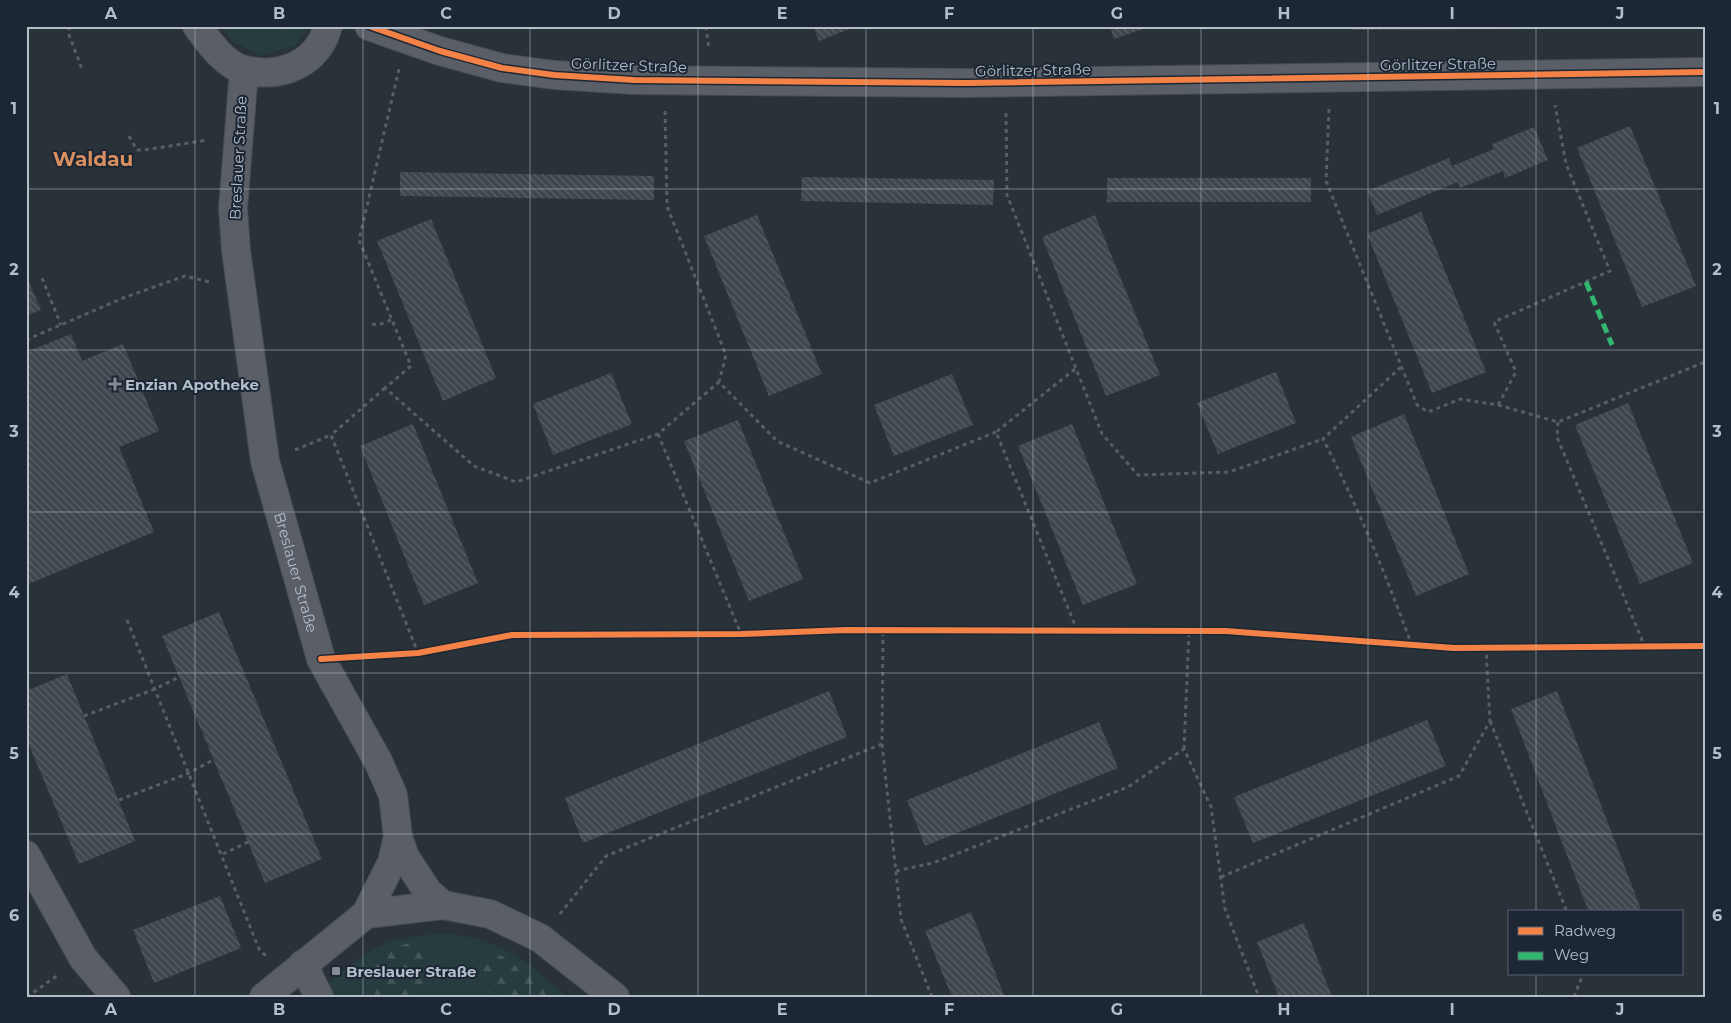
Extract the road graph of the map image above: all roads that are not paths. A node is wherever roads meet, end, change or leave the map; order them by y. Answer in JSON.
{"nodes":[{"id":1,"x":197,"y":26,"type":"edge"},
{"id":2,"x":328,"y":26,"type":"edge"},
{"id":3,"x":369,"y":26,"type":"edge"},
{"id":4,"x":244,"y":70,"type":"junction"},
{"id":5,"x":1705,"y":72,"type":"edge"},
{"id":6,"x":398,"y":837,"type":"junction"},
{"id":7,"x":26,"y":855,"type":"edge"},
{"id":8,"x":443,"y":905,"type":"junction"},
{"id":9,"x":366,"y":914,"type":"junction"},
{"id":10,"x":296,"y":970,"type":"junction"},
{"id":11,"x":116,"y":997,"type":"edge"},
{"id":12,"x":264,"y":997,"type":"edge"},
{"id":13,"x":318,"y":997,"type":"edge"},
{"id":14,"x":615,"y":997,"type":"edge"}],
"edges":[{"from":1,"to":4,"type":"street"},
{"from":2,"to":4,"type":"street"},
{"from":3,"to":5,"type":"street","name":"Görlitzer Straße"},
{"from":4,"to":6,"type":"street","name":"Breslauer Straße"},
{"from":6,"to":8,"type":"street","name":"Breslauer Straße"},
{"from":6,"to":9,"type":"street"},
{"from":7,"to":11,"type":"street"},
{"from":8,"to":9,"type":"street"},
{"from":8,"to":14,"type":"street"},
{"from":9,"to":10,"type":"street"},
{"from":10,"to":12,"type":"street"},
{"from":10,"to":13,"type":"street"}]}
